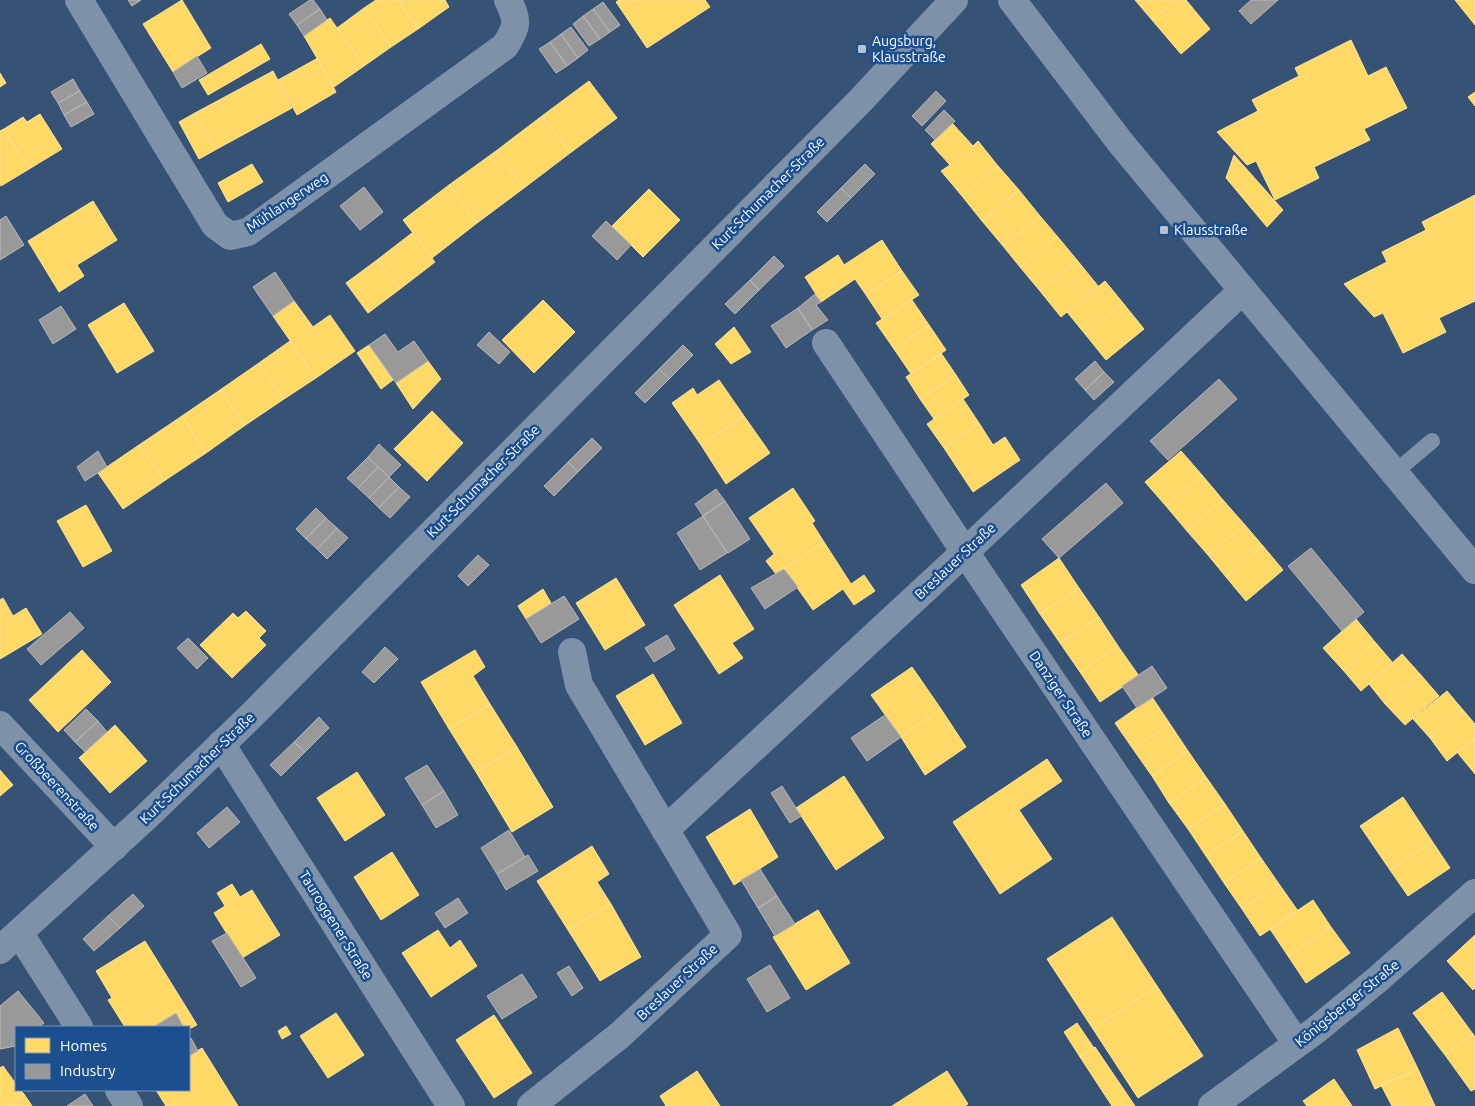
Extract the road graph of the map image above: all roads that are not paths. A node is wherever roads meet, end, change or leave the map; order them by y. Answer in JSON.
{"nodes":[{"id":1,"x":79,"y":0,"type":"edge"},
{"id":2,"x":508,"y":0,"type":"edge"},
{"id":3,"x":954,"y":0,"type":"edge"},
{"id":4,"x":1012,"y":0,"type":"edge"},
{"id":5,"x":1243,"y":290,"type":"junction"},
{"id":6,"x":826,"y":343,"type":"dead end"},
{"id":7,"x":1432,"y":441,"type":"dead end"},
{"id":8,"x":1394,"y":473,"type":"junction"},
{"id":9,"x":965,"y":552,"type":"junction"},
{"id":10,"x":1475,"y":570,"type":"edge"},
{"id":11,"x":572,"y":652,"type":"dead end"},
{"id":12,"x":0,"y":725,"type":"edge"},
{"id":13,"x":222,"y":744,"type":"junction"},
{"id":14,"x":665,"y":830,"type":"junction"},
{"id":15,"x":114,"y":848,"type":"junction"},
{"id":16,"x":1475,"y":893,"type":"edge"},
{"id":17,"x":10,"y":942,"type":"edge"},
{"id":18,"x":78,"y":1026,"type":"edge"},
{"id":19,"x":1297,"y":1044,"type":"junction"},
{"id":20,"x":120,"y":1091,"type":"edge"},
{"id":21,"x":129,"y":1106,"type":"edge"},
{"id":22,"x":451,"y":1106,"type":"edge"},
{"id":23,"x":531,"y":1106,"type":"edge"},
{"id":24,"x":1212,"y":1106,"type":"edge"}],
"edges":[{"from":1,"to":2,"type":"street","name":"Mühlangerweg"},
{"from":3,"to":13,"type":"street","name":"Kurt-Schumacher-Straße"},
{"from":4,"to":5,"type":"street"},
{"from":5,"to":8,"type":"street"},
{"from":5,"to":9,"type":"street","name":"Breslauer Straße"},
{"from":6,"to":9,"type":"street","name":"Danziger Straße"},
{"from":7,"to":8,"type":"lane"},
{"from":8,"to":10,"type":"street"},
{"from":9,"to":14,"type":"street","name":"Breslauer Straße"},
{"from":9,"to":19,"type":"street","name":"Danziger Straße"},
{"from":11,"to":14,"type":"street","name":"Breslauer Straße"},
{"from":12,"to":15,"type":"street","name":"Großbeerenstraße"},
{"from":13,"to":15,"type":"street","name":"Kurt-Schumacher-Straße"},
{"from":13,"to":22,"type":"street","name":"Tauroggener Straße"},
{"from":14,"to":23,"type":"street","name":"Breslauer Straße"},
{"from":15,"to":17,"type":"street","name":"Kurt-Schumacher-Straße"},
{"from":16,"to":19,"type":"street","name":"Königsberger Straße"},
{"from":17,"to":18,"type":"street"},
{"from":19,"to":24,"type":"street","name":"Königsberger Straße"},
{"from":20,"to":21,"type":"street"}]}
